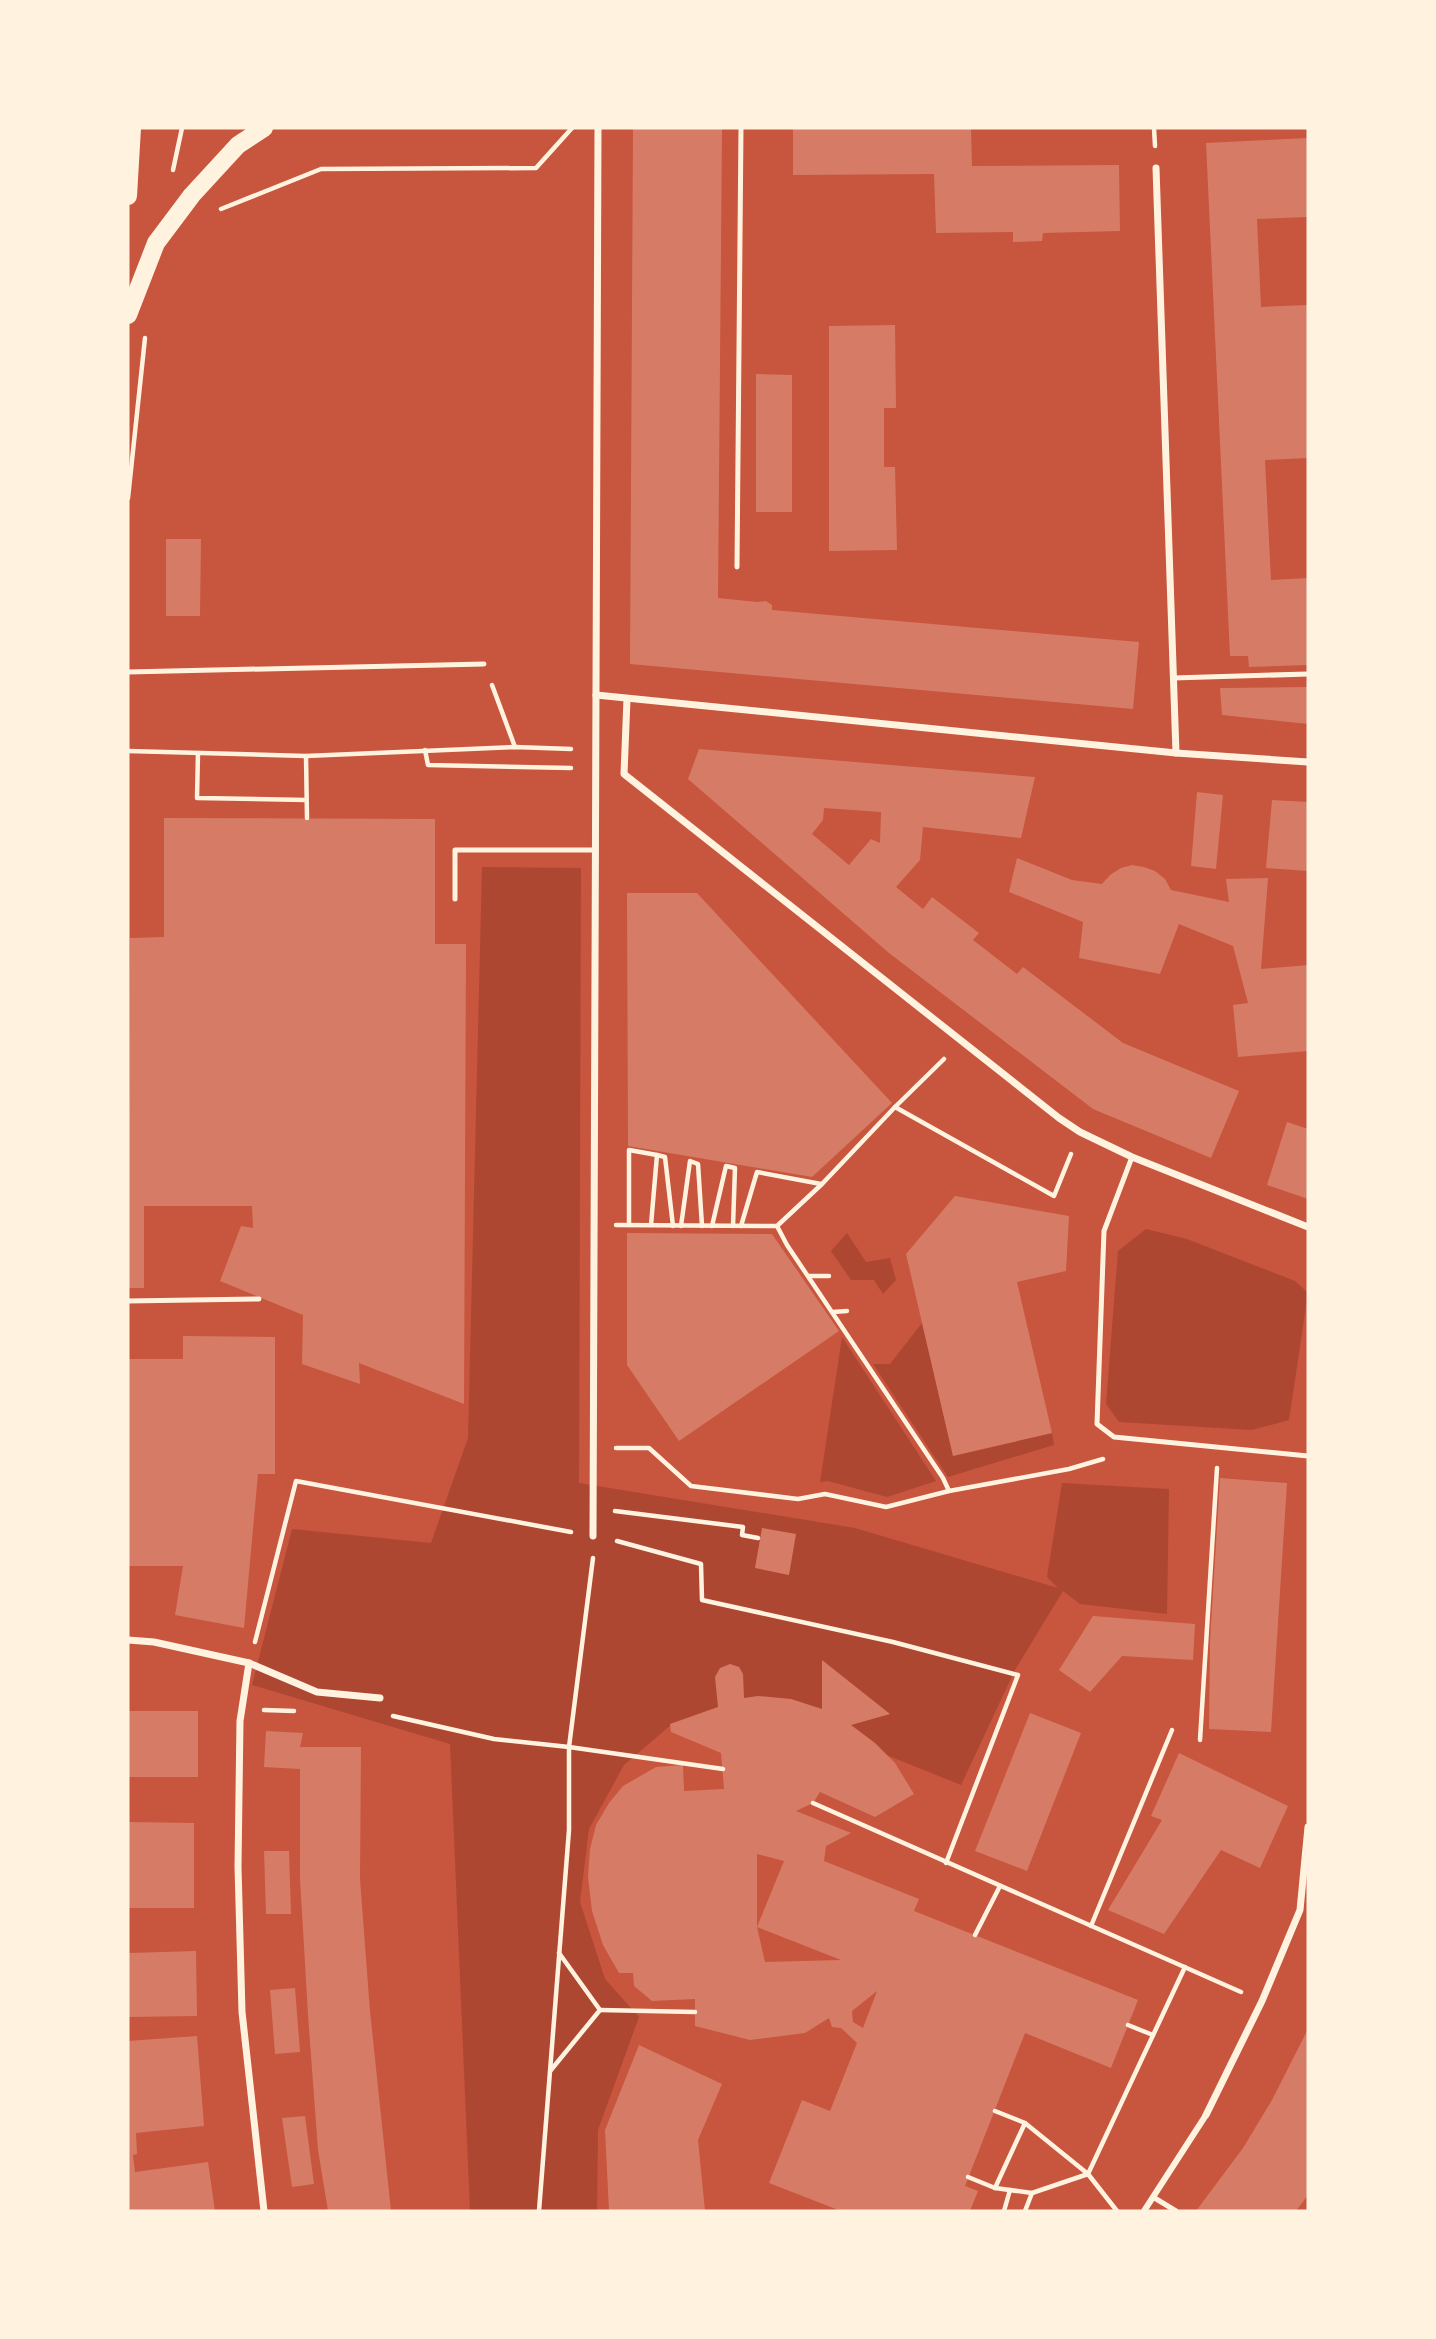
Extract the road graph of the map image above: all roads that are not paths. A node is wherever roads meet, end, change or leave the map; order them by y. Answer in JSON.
{"nodes":[{"id":1,"x":132,"y":128,"type":"edge"},
{"id":2,"x":264,"y":128,"type":"edge"},
{"id":3,"x":598,"y":128,"type":"edge"},
{"id":4,"x":741,"y":128,"type":"edge"},
{"id":5,"x":1156,"y":168,"type":"dead end"},
{"id":6,"x":128,"y":196,"type":"edge"},
{"id":7,"x":128,"y":315,"type":"edge"},
{"id":8,"x":737,"y":567,"type":"dead end"},
{"id":9,"x":484,"y":664,"type":"road end"},
{"id":10,"x":1293,"y":665,"type":"dead end"},
{"id":11,"x":128,"y":672,"type":"edge"},
{"id":12,"x":1294,"y":674,"type":"junction"},
{"id":13,"x":1308,"y":674,"type":"edge"},
{"id":14,"x":1173,"y":678,"type":"junction"},
{"id":15,"x":596,"y":695,"type":"junction"},
{"id":16,"x":627,"y":699,"type":"junction"},
{"id":17,"x":1176,"y":753,"type":"junction"},
{"id":18,"x":1308,"y":762,"type":"edge"},
{"id":19,"x":596,"y":850,"type":"junction"},
{"id":20,"x":455,"y":899,"type":"dead end"},
{"id":21,"x":1132,"y":1157,"type":"junction"},
{"id":22,"x":1308,"y":1227,"type":"edge"},
{"id":23,"x":259,"y":1299,"type":"dead end"},
{"id":24,"x":128,"y":1301,"type":"edge"},
{"id":25,"x":1308,"y":1456,"type":"edge"},
{"id":26,"x":593,"y":1536,"type":"road end"},
{"id":27,"x":128,"y":1640,"type":"edge"},
{"id":28,"x":249,"y":1663,"type":"junction"},
{"id":29,"x":380,"y":1698,"type":"dead end"},
{"id":30,"x":1308,"y":1827,"type":"edge"},
{"id":31,"x":1300,"y":1910,"type":"junction"},
{"id":32,"x":1308,"y":1913,"type":"edge"},
{"id":33,"x":1206,"y":2115,"type":"joint"},
{"id":34,"x":1153,"y":2197,"type":"junction"},
{"id":35,"x":264,"y":2211,"type":"edge"},
{"id":36,"x":1144,"y":2211,"type":"edge"},
{"id":37,"x":1176,"y":2211,"type":"edge"}],
"edges":[{"from":1,"to":6,"type":"main road"},
{"from":2,"to":7,"type":"main road"},
{"from":3,"to":15,"type":"street"},
{"from":4,"to":8,"type":"lane"},
{"from":5,"to":14,"type":"street"},
{"from":9,"to":11,"type":"lane"},
{"from":10,"to":12,"type":"lane"},
{"from":12,"to":13,"type":"lane"},
{"from":12,"to":14,"type":"lane"},
{"from":14,"to":17,"type":"street"},
{"from":15,"to":16,"type":"street"},
{"from":15,"to":19,"type":"street"},
{"from":16,"to":17,"type":"street"},
{"from":16,"to":21,"type":"street"},
{"from":17,"to":18,"type":"street"},
{"from":19,"to":20,"type":"lane"},
{"from":19,"to":26,"type":"street"},
{"from":21,"to":22,"type":"street"},
{"from":21,"to":25,"type":"lane"},
{"from":23,"to":24,"type":"lane"},
{"from":27,"to":28,"type":"street"},
{"from":28,"to":29,"type":"street"},
{"from":28,"to":35,"type":"street"},
{"from":30,"to":31,"type":"street"},
{"from":31,"to":32,"type":"street"},
{"from":31,"to":33,"type":"street"},
{"from":33,"to":34,"type":"street"},
{"from":34,"to":36,"type":"street"},
{"from":34,"to":37,"type":"lane"}]}
